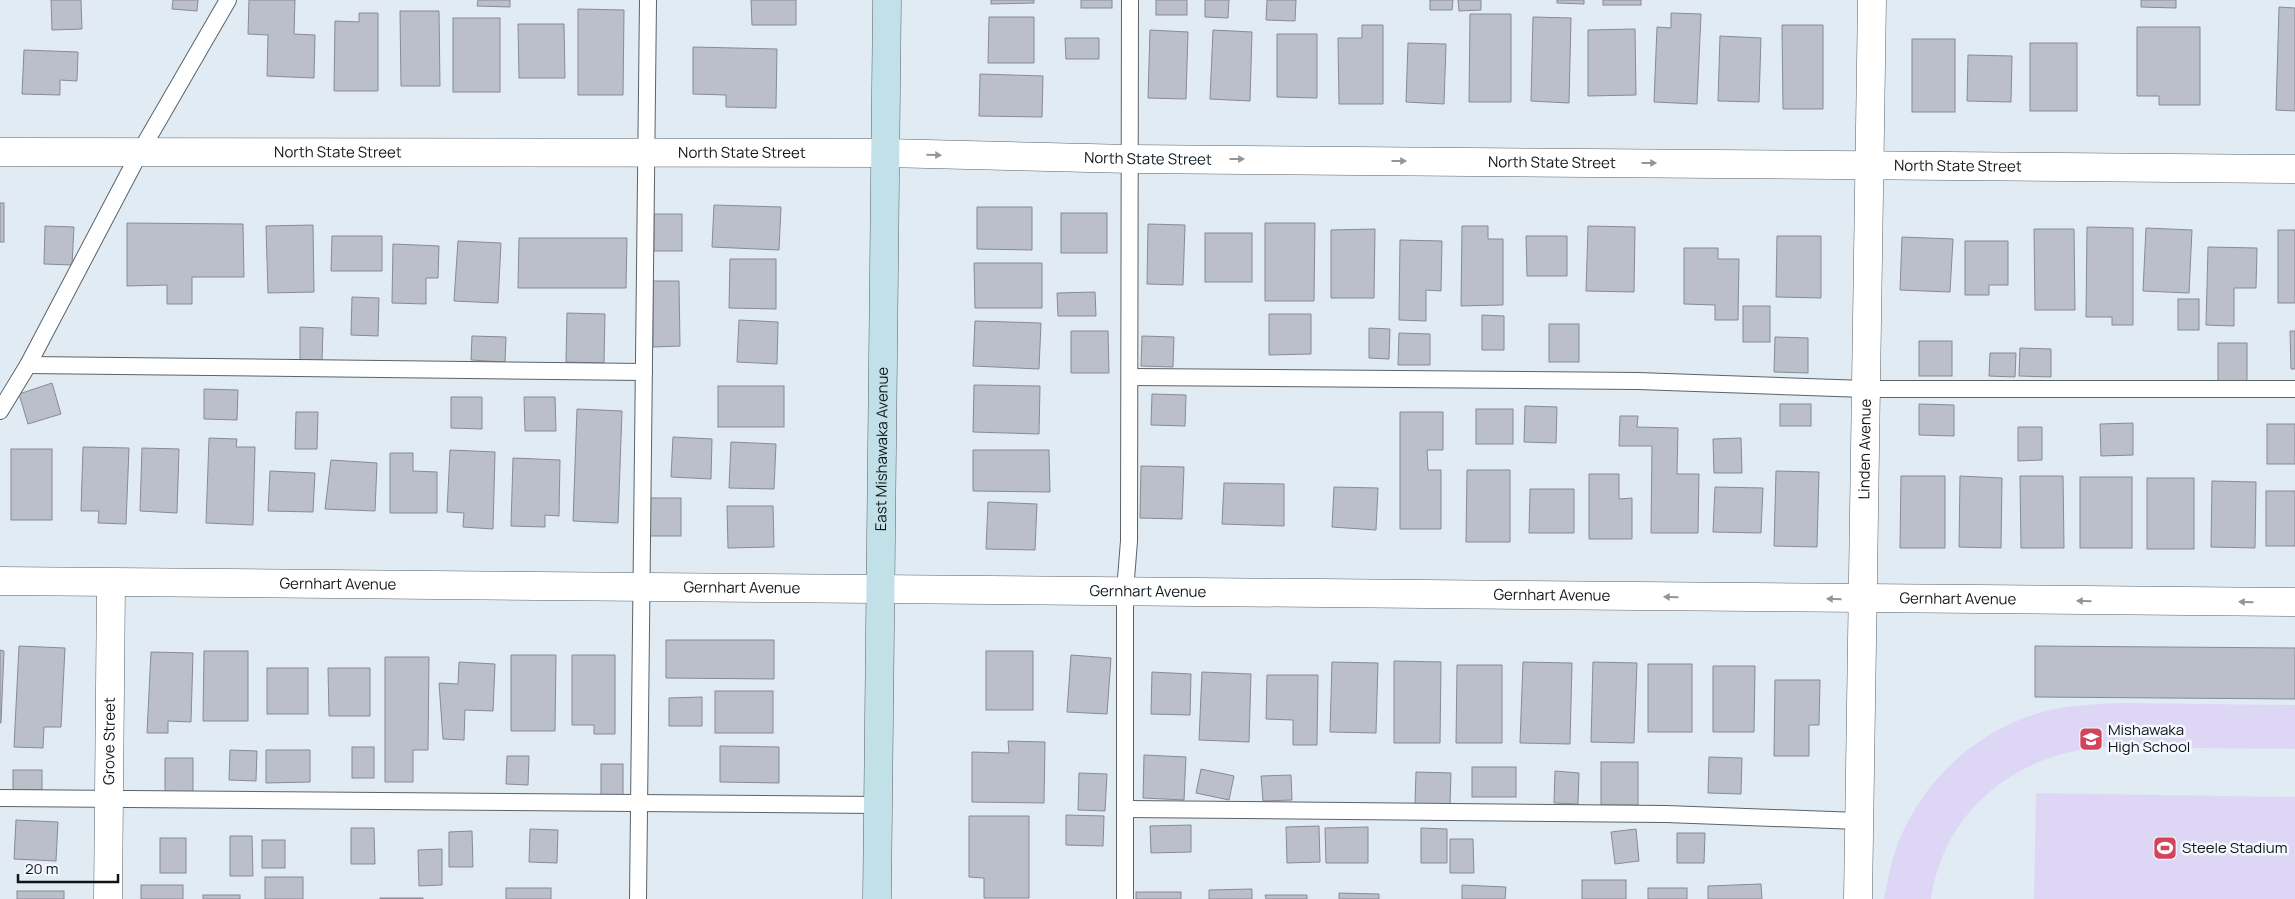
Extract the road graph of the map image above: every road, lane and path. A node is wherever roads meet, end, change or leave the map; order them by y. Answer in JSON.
{"nodes":[{"id":1,"x":228,"y":0,"type":"edge"},
{"id":2,"x":648,"y":0,"type":"edge"},
{"id":3,"x":888,"y":0,"type":"edge"},
{"id":4,"x":1130,"y":0,"type":"edge"},
{"id":5,"x":1872,"y":0,"type":"edge"},
{"id":6,"x":0,"y":152,"type":"edge"},
{"id":7,"x":140,"y":152,"type":"junction"},
{"id":8,"x":646,"y":153,"type":"junction"},
{"id":9,"x":886,"y":154,"type":"junction"},
{"id":10,"x":1130,"y":159,"type":"junction"},
{"id":11,"x":1870,"y":165,"type":"junction"},
{"id":12,"x":2295,"y":169,"type":"edge"},
{"id":13,"x":28,"y":365,"type":"junction"},
{"id":14,"x":644,"y":372,"type":"junction"},
{"id":15,"x":1130,"y":377,"type":"junction"},
{"id":16,"x":1865,"y":389,"type":"junction"},
{"id":17,"x":2295,"y":389,"type":"edge"},
{"id":18,"x":0,"y":411,"type":"edge"},
{"id":19,"x":0,"y":581,"type":"edge"},
{"id":20,"x":112,"y":583,"type":"junction"},
{"id":21,"x":642,"y":588,"type":"junction"},
{"id":22,"x":881,"y":588,"type":"junction"},
{"id":23,"x":1125,"y":591,"type":"junction"},
{"id":24,"x":1862,"y":599,"type":"junction"},
{"id":25,"x":2295,"y":602,"type":"edge"},
{"id":26,"x":0,"y":798,"type":"edge"},
{"id":27,"x":109,"y":798,"type":"junction"},
{"id":28,"x":640,"y":804,"type":"junction"},
{"id":29,"x":878,"y":805,"type":"junction"},
{"id":30,"x":1126,"y":809,"type":"junction"},
{"id":31,"x":1858,"y":821,"type":"junction"},
{"id":32,"x":108,"y":899,"type":"edge"},
{"id":33,"x":638,"y":899,"type":"edge"},
{"id":34,"x":877,"y":899,"type":"edge"},
{"id":35,"x":1125,"y":899,"type":"edge"},
{"id":36,"x":1858,"y":899,"type":"edge"}],
"edges":[{"from":1,"to":7,"type":"lane"},
{"from":2,"to":8,"type":"lane"},
{"from":3,"to":9,"type":"street","name":"East Mishawaka Avenue"},
{"from":4,"to":10,"type":"lane"},
{"from":5,"to":11,"type":"street","name":"Linden Avenue"},
{"from":6,"to":7,"type":"street","name":"North State Street"},
{"from":7,"to":8,"type":"street","name":"North State Street"},
{"from":7,"to":13,"type":"lane"},
{"from":8,"to":9,"type":"street","name":"North State Street"},
{"from":8,"to":14,"type":"lane"},
{"from":9,"to":10,"type":"street","name":"North State Street","one_way":true},
{"from":9,"to":22,"type":"street","name":"East Mishawaka Avenue"},
{"from":10,"to":11,"type":"street","name":"North State Street","one_way":true},
{"from":10,"to":15,"type":"lane"},
{"from":11,"to":12,"type":"street","name":"North State Street"},
{"from":11,"to":16,"type":"street","name":"Linden Avenue"},
{"from":13,"to":14,"type":"lane"},
{"from":13,"to":18,"type":"lane"},
{"from":14,"to":21,"type":"lane"},
{"from":15,"to":16,"type":"lane"},
{"from":15,"to":23,"type":"lane"},
{"from":16,"to":17,"type":"lane"},
{"from":16,"to":24,"type":"street","name":"Linden Avenue"},
{"from":19,"to":20,"type":"street","name":"Gernhart Avenue"},
{"from":20,"to":21,"type":"street","name":"Gernhart Avenue"},
{"from":20,"to":27,"type":"street","name":"Grove Street"},
{"from":21,"to":22,"type":"street","name":"Gernhart Avenue"},
{"from":21,"to":28,"type":"lane"},
{"from":22,"to":23,"type":"street","name":"Gernhart Avenue"},
{"from":22,"to":29,"type":"street","name":"East Mishawaka Avenue"},
{"from":24,"to":23,"type":"street","name":"Gernhart Avenue","one_way":true},
{"from":23,"to":30,"type":"lane"},
{"from":25,"to":24,"type":"street","name":"Gernhart Avenue","one_way":true},
{"from":24,"to":31,"type":"street","name":"Linden Avenue"},
{"from":26,"to":27,"type":"lane"},
{"from":27,"to":28,"type":"lane"},
{"from":27,"to":32,"type":"street","name":"Grove Street"},
{"from":28,"to":29,"type":"lane"},
{"from":28,"to":33,"type":"lane"},
{"from":29,"to":34,"type":"street","name":"East Mishawaka Avenue"},
{"from":30,"to":31,"type":"lane"},
{"from":30,"to":35,"type":"lane"},
{"from":31,"to":36,"type":"street","name":"Linden Avenue"}]}
